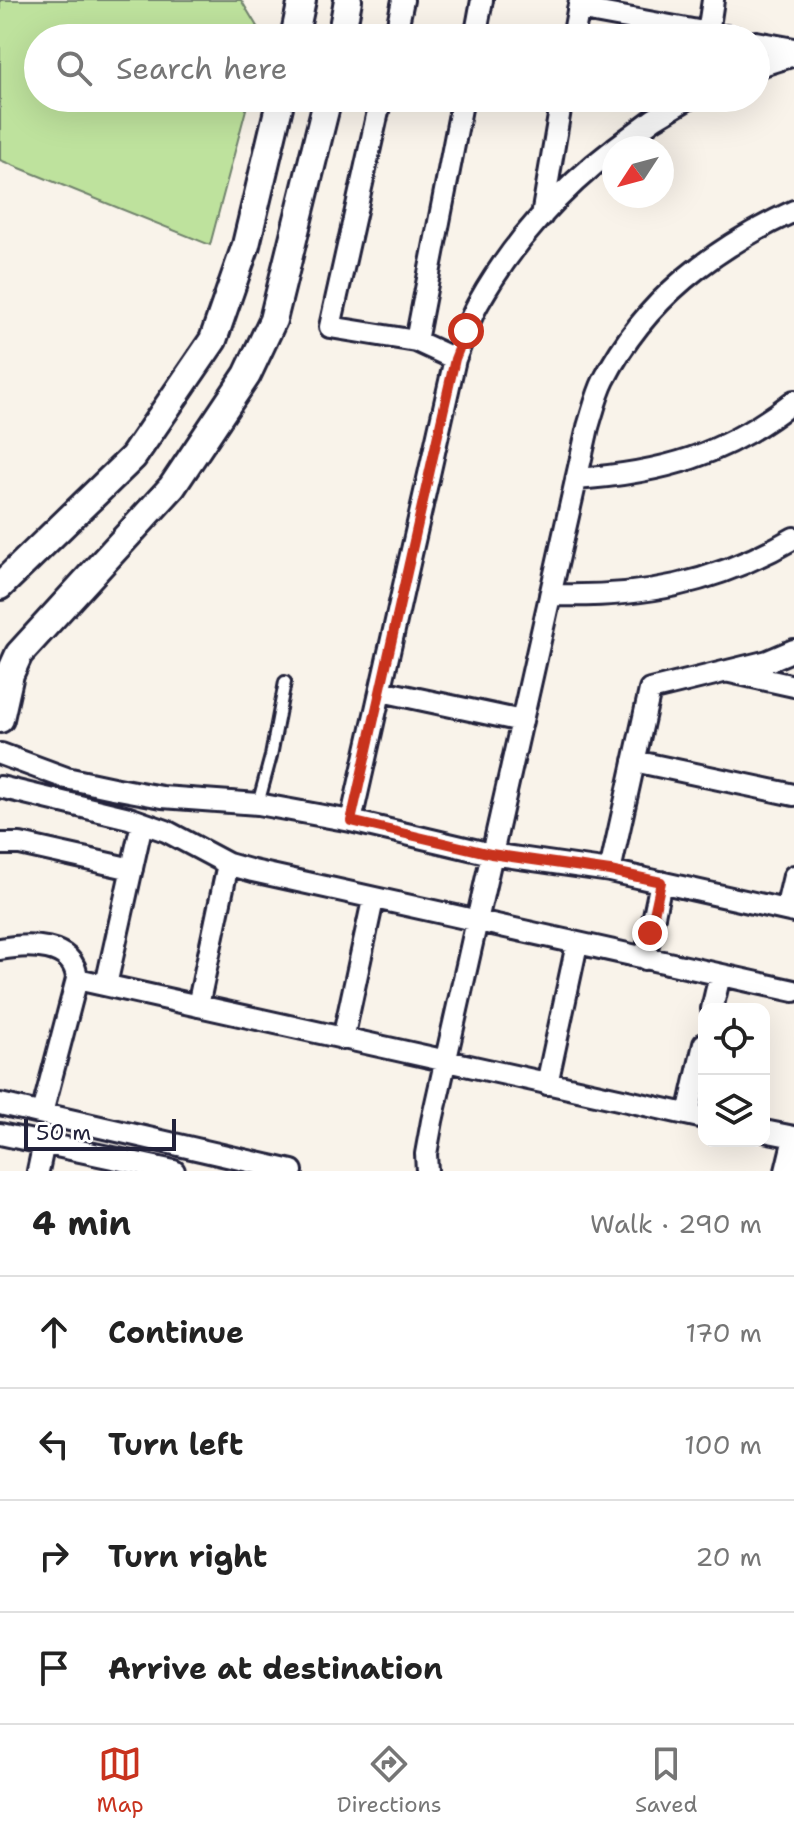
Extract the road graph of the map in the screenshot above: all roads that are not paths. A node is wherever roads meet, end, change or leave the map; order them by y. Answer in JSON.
{"nodes":[{"id":1,"x":302,"y":0,"type":"edge"},
{"id":2,"x":348,"y":0,"type":"edge"},
{"id":3,"x":403,"y":0,"type":"edge"},
{"id":4,"x":482,"y":0,"type":"edge"},
{"id":5,"x":713,"y":0,"type":"edge"},
{"id":6,"x":579,"y":5,"type":"edge"},
{"id":7,"x":297,"y":24,"type":"edge"},
{"id":8,"x":344,"y":24,"type":"edge"},
{"id":9,"x":398,"y":24,"type":"edge"},
{"id":10,"x":478,"y":24,"type":"edge"},
{"id":11,"x":667,"y":24,"type":"edge"},
{"id":12,"x":709,"y":24,"type":"edge"},
{"id":13,"x":770,"y":45,"type":"edge"},
{"id":14,"x":794,"y":49,"type":"edge"},
{"id":15,"x":794,"y":55,"type":"edge"},
{"id":16,"x":770,"y":63,"type":"edge"},
{"id":17,"x":278,"y":112,"type":"edge"},
{"id":18,"x":325,"y":112,"type":"edge"},
{"id":19,"x":378,"y":112,"type":"edge"},
{"id":20,"x":460,"y":112,"type":"edge"},
{"id":21,"x":560,"y":112,"type":"edge"},
{"id":22,"x":666,"y":112,"type":"edge"},
{"id":23,"x":631,"y":136,"type":"edge"},
{"id":24,"x":602,"y":158,"type":"edge"},
{"id":25,"x":794,"y":211,"type":"edge"},
{"id":26,"x":542,"y":216,"type":"junction"},
{"id":27,"x":416,"y":341,"type":"junction"},
{"id":28,"x":455,"y":359,"type":"junction"},
{"id":29,"x":794,"y":401,"type":"edge"},
{"id":30,"x":576,"y":479,"type":"junction"},
{"id":31,"x":794,"y":538,"type":"edge"},
{"id":32,"x":0,"y":586,"type":"edge"},
{"id":33,"x":550,"y":595,"type":"junction"},
{"id":34,"x":794,"y":650,"type":"edge"},
{"id":35,"x":726,"y":671,"type":"junction"},
{"id":36,"x":285,"y":682,"type":"dead end"},
{"id":37,"x":794,"y":686,"type":"edge"},
{"id":38,"x":381,"y":691,"type":"junction"},
{"id":39,"x":0,"y":719,"type":"edge"},
{"id":40,"x":522,"y":721,"type":"junction"},
{"id":41,"x":0,"y":727,"type":"edge"},
{"id":42,"x":0,"y":755,"type":"edge"},
{"id":43,"x":634,"y":761,"type":"junction"},
{"id":44,"x":0,"y":787,"type":"edge"},
{"id":45,"x":794,"y":795,"type":"edge"},
{"id":46,"x":258,"y":804,"type":"junction"},
{"id":47,"x":351,"y":821,"type":"junction"},
{"id":48,"x":142,"y":823,"type":"junction"},
{"id":49,"x":0,"y":844,"type":"edge"},
{"id":50,"x":491,"y":854,"type":"junction"},
{"id":51,"x":228,"y":864,"type":"junction"},
{"id":52,"x":132,"y":869,"type":"junction"},
{"id":53,"x":610,"y":871,"type":"junction"},
{"id":54,"x":794,"y":876,"type":"edge"},
{"id":55,"x":661,"y":882,"type":"junction"},
{"id":56,"x":373,"y":900,"type":"junction"},
{"id":57,"x":790,"y":911,"type":"edge"},
{"id":58,"x":477,"y":922,"type":"junction"},
{"id":59,"x":577,"y":944,"type":"junction"},
{"id":60,"x":0,"y":949,"type":"edge"},
{"id":61,"x":645,"y":959,"type":"junction"},
{"id":62,"x":720,"y":975,"type":"junction"},
{"id":63,"x":77,"y":979,"type":"junction"},
{"id":64,"x":106,"y":985,"type":"junction"},
{"id":65,"x":794,"y":991,"type":"edge"},
{"id":66,"x":713,"y":1003,"type":"edge"},
{"id":67,"x":198,"y":1006,"type":"junction"},
{"id":68,"x":343,"y":1039,"type":"junction"},
{"id":69,"x":445,"y":1062,"type":"junction"},
{"id":70,"x":701,"y":1075,"type":"edge"},
{"id":71,"x":547,"y":1084,"type":"junction"},
{"id":72,"x":0,"y":1104,"type":"edge"},
{"id":73,"x":42,"y":1113,"type":"junction"},
{"id":74,"x":696,"y":1116,"type":"edge"},
{"id":75,"x":770,"y":1132,"type":"edge"},
{"id":76,"x":0,"y":1134,"type":"edge"},
{"id":77,"x":794,"y":1138,"type":"edge"},
{"id":78,"x":44,"y":1143,"type":"junction"},
{"id":79,"x":38,"y":1171,"type":"edge"},
{"id":80,"x":174,"y":1171,"type":"edge"},
{"id":81,"x":292,"y":1171,"type":"edge"},
{"id":82,"x":427,"y":1171,"type":"edge"},
{"id":83,"x":786,"y":1171,"type":"edge"}],
"edges":[{"from":1,"to":7,"type":"street"},
{"from":2,"to":8,"type":"street"},
{"from":3,"to":9,"type":"street"},
{"from":4,"to":10,"type":"street"},
{"from":5,"to":12,"type":"street"},
{"from":6,"to":11,"type":"street"},
{"from":13,"to":14,"type":"street"},
{"from":15,"to":16,"type":"street"},
{"from":17,"to":32,"type":"street"},
{"from":18,"to":39,"type":"street"},
{"from":19,"to":27,"type":"street"},
{"from":20,"to":27,"type":"street"},
{"from":21,"to":26,"type":"street"},
{"from":22,"to":23,"type":"street"},
{"from":24,"to":26,"type":"street"},
{"from":25,"to":30,"type":"street"},
{"from":26,"to":28,"type":"street"},
{"from":27,"to":28,"type":"street"},
{"from":28,"to":38,"type":"street"},
{"from":29,"to":30,"type":"street"},
{"from":30,"to":33,"type":"street"},
{"from":31,"to":33,"type":"street"},
{"from":33,"to":40,"type":"street"},
{"from":34,"to":35,"type":"street"},
{"from":35,"to":37,"type":"street"},
{"from":35,"to":43,"type":"street"},
{"from":36,"to":46,"type":"lane"},
{"from":38,"to":40,"type":"street"},
{"from":38,"to":47,"type":"street"},
{"from":40,"to":50,"type":"street"},
{"from":41,"to":42,"type":"street"},
{"from":42,"to":46,"type":"street"},
{"from":43,"to":45,"type":"street"},
{"from":43,"to":53,"type":"street"},
{"from":44,"to":48,"type":"street"},
{"from":46,"to":47,"type":"street"},
{"from":47,"to":50,"type":"street"},
{"from":48,"to":51,"type":"street"},
{"from":48,"to":52,"type":"street"},
{"from":49,"to":52,"type":"street"},
{"from":50,"to":53,"type":"street"},
{"from":50,"to":58,"type":"street"},
{"from":51,"to":56,"type":"street"},
{"from":51,"to":67,"type":"street"},
{"from":52,"to":64,"type":"street"},
{"from":53,"to":55,"type":"street"},
{"from":54,"to":57,"type":"street"},
{"from":55,"to":57,"type":"street"},
{"from":55,"to":61,"type":"street"},
{"from":56,"to":58,"type":"street"},
{"from":56,"to":68,"type":"street"},
{"from":58,"to":59,"type":"street"},
{"from":58,"to":69,"type":"street"},
{"from":59,"to":61,"type":"street"},
{"from":59,"to":71,"type":"street"},
{"from":60,"to":63,"type":"street"},
{"from":61,"to":62,"type":"street"},
{"from":62,"to":65,"type":"street"},
{"from":62,"to":66,"type":"street"},
{"from":63,"to":64,"type":"street"},
{"from":63,"to":73,"type":"street"},
{"from":64,"to":67,"type":"street"},
{"from":67,"to":68,"type":"street"},
{"from":68,"to":69,"type":"street"},
{"from":69,"to":71,"type":"street"},
{"from":69,"to":82,"type":"street"},
{"from":70,"to":74,"type":"street"},
{"from":71,"to":74,"type":"street"},
{"from":72,"to":73,"type":"street"},
{"from":73,"to":81,"type":"street"},
{"from":75,"to":77,"type":"street"},
{"from":76,"to":78,"type":"street"},
{"from":77,"to":83,"type":"street"},
{"from":78,"to":79,"type":"street"},
{"from":78,"to":80,"type":"street"}]}
